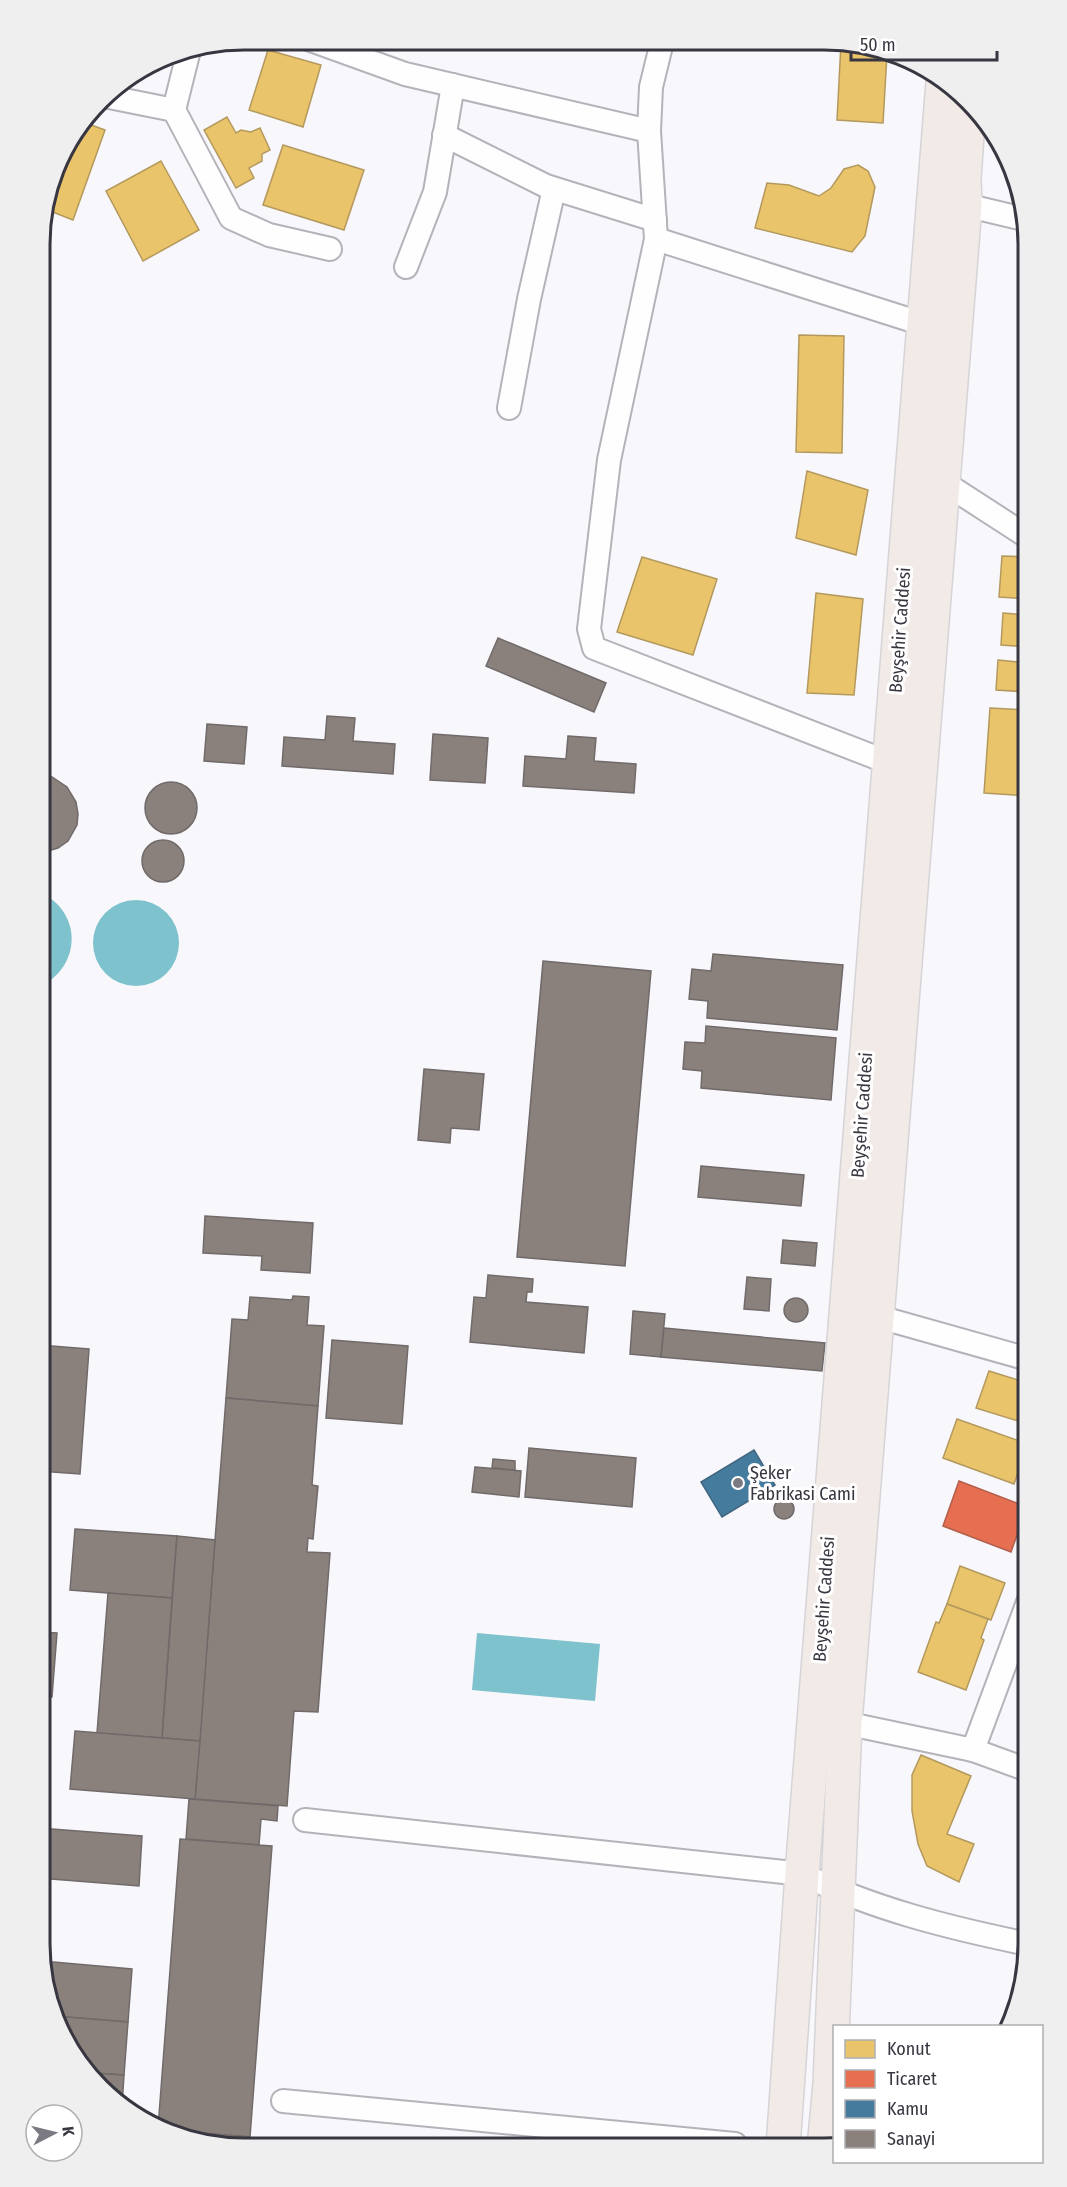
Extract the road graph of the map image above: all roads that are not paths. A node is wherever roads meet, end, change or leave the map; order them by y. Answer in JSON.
{"nodes":[{"id":1,"x":338,"y":50,"type":"edge"},
{"id":2,"x":660,"y":50,"type":"edge"},
{"id":3,"x":187,"y":58,"type":"edge"},
{"id":4,"x":453,"y":85,"type":"junction"},
{"id":5,"x":942,"y":91,"type":"edge"},
{"id":6,"x":115,"y":98,"type":"edge"},
{"id":7,"x":174,"y":110,"type":"junction"},
{"id":8,"x":968,"y":114,"type":"edge"},
{"id":9,"x":649,"y":131,"type":"junction"},
{"id":10,"x":444,"y":135,"type":"junction"},
{"id":11,"x":554,"y":189,"type":"junction"},
{"id":12,"x":965,"y":205,"type":"junction"},
{"id":13,"x":1015,"y":217,"type":"edge"},
{"id":14,"x":655,"y":230,"type":"junction"},
{"id":15,"x":330,"y":249,"type":"dead end"},
{"id":16,"x":406,"y":267,"type":"dead end"},
{"id":17,"x":923,"y":324,"type":"junction"},
{"id":18,"x":509,"y":408,"type":"dead end"},
{"id":19,"x":943,"y":482,"type":"junction"},
{"id":20,"x":1018,"y":530,"type":"edge"},
{"id":21,"x":890,"y":763,"type":"junction"},
{"id":22,"x":879,"y":1317,"type":"junction"},
{"id":23,"x":1017,"y":1356,"type":"edge"},
{"id":24,"x":1017,"y":1631,"type":"edge"},
{"id":25,"x":846,"y":1724,"type":"junction"},
{"id":26,"x":973,"y":1750,"type":"junction"},
{"id":27,"x":1017,"y":1766,"type":"edge"},
{"id":28,"x":305,"y":1820,"type":"dead end"},
{"id":29,"x":802,"y":1874,"type":"junction"},
{"id":30,"x":840,"y":1892,"type":"junction"},
{"id":31,"x":1017,"y":1942,"type":"edge"},
{"id":32,"x":834,"y":2025,"type":"edge"},
{"id":33,"x":833,"y":2060,"type":"edge"},
{"id":34,"x":832,"y":2084,"type":"edge"},
{"id":35,"x":283,"y":2101,"type":"dead end"},
{"id":36,"x":672,"y":2138,"type":"edge"},
{"id":37,"x":784,"y":2138,"type":"edge"},
{"id":38,"x":825,"y":2138,"type":"edge"}],
"edges":[{"from":1,"to":4,"type":"street"},
{"from":2,"to":9,"type":"street"},
{"from":3,"to":7,"type":"street"},
{"from":4,"to":9,"type":"street"},
{"from":4,"to":10,"type":"street"},
{"from":5,"to":17,"type":"main road","name":"Beyşehir Caddesi"},
{"from":6,"to":7,"type":"street"},
{"from":7,"to":15,"type":"street"},
{"from":8,"to":12,"type":"main road","name":"Beyşehir Caddesi"},
{"from":9,"to":14,"type":"street"},
{"from":10,"to":11,"type":"street"},
{"from":10,"to":16,"type":"street"},
{"from":11,"to":14,"type":"street"},
{"from":11,"to":18,"type":"street"},
{"from":12,"to":13,"type":"street"},
{"from":12,"to":19,"type":"main road","name":"Beyşehir Caddesi"},
{"from":14,"to":17,"type":"street"},
{"from":14,"to":21,"type":"street"},
{"from":17,"to":21,"type":"main road","name":"Beyşehir Caddesi"},
{"from":19,"to":20,"type":"street"},
{"from":19,"to":22,"type":"main road","name":"Beyşehir Caddesi"},
{"from":21,"to":29,"type":"main road","name":"Beyşehir Caddesi"},
{"from":22,"to":23,"type":"street"},
{"from":22,"to":25,"type":"main road","name":"Beyşehir Caddesi"},
{"from":24,"to":26,"type":"street"},
{"from":25,"to":26,"type":"street"},
{"from":25,"to":30,"type":"main road","name":"Beyşehir Caddesi"},
{"from":26,"to":27,"type":"street"},
{"from":28,"to":29,"type":"street"},
{"from":29,"to":30,"type":"street"},
{"from":29,"to":37,"type":"main road","name":"Beyşehir Caddesi"},
{"from":30,"to":31,"type":"street"},
{"from":30,"to":32,"type":"main road","name":"Beyşehir Caddesi"},
{"from":33,"to":34,"type":"main road","name":"Beyşehir Caddesi"},
{"from":34,"to":38,"type":"main road","name":"Beyşehir Caddesi"},
{"from":35,"to":36,"type":"street"}]}
